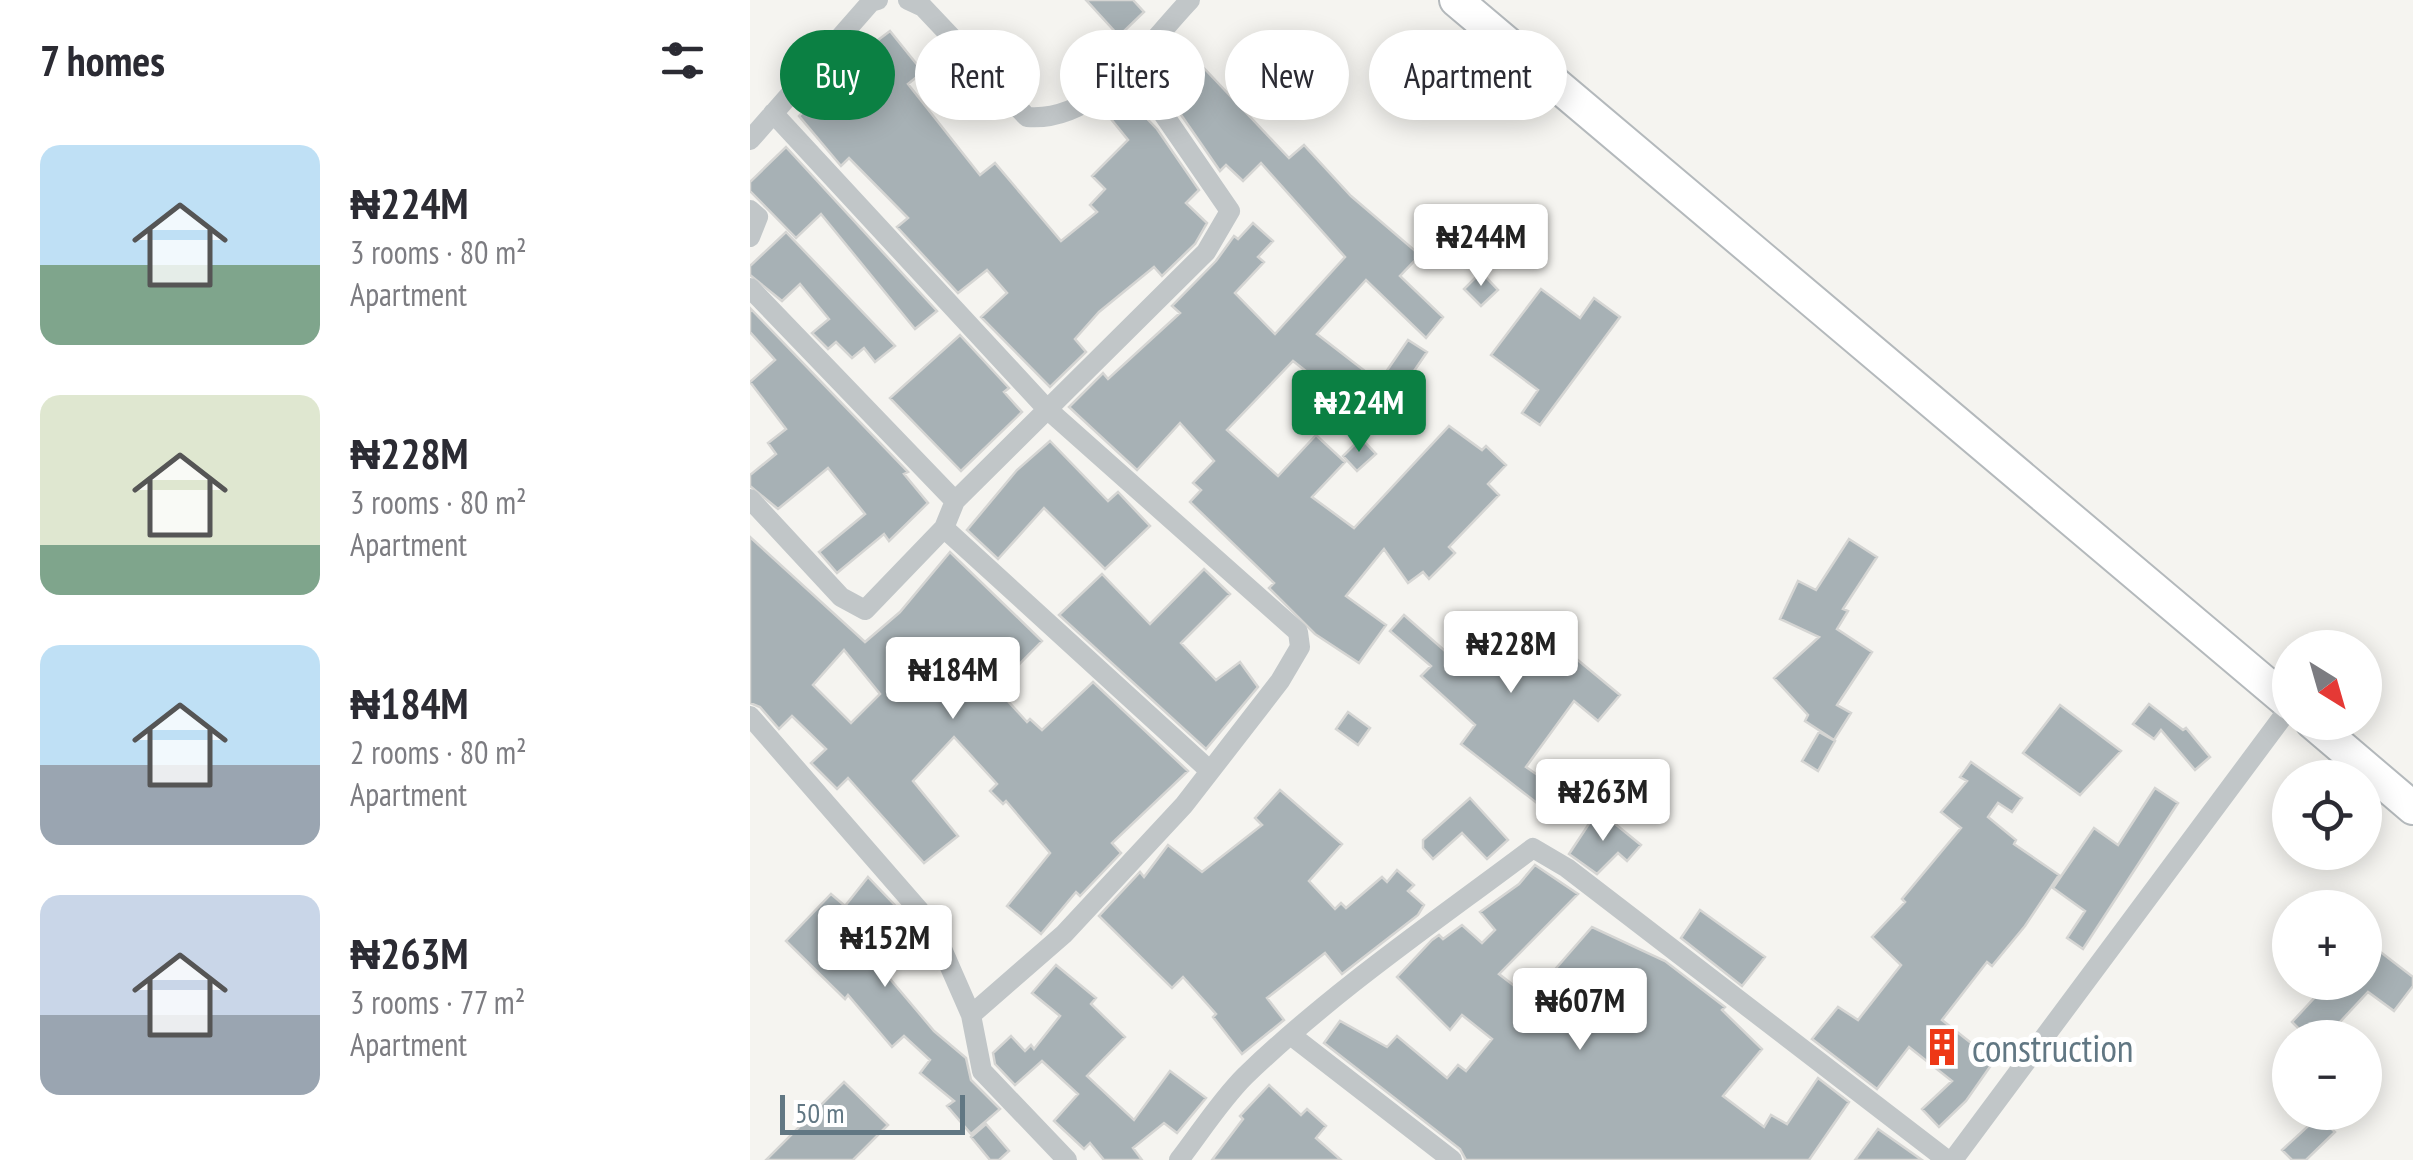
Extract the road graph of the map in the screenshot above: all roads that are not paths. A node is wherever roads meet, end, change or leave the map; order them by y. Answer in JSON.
{"nodes":[{"id":1,"x":878,"y":0,"type":"edge"},
{"id":2,"x":908,"y":0,"type":"edge"},
{"id":3,"x":1190,"y":0,"type":"edge"},
{"id":4,"x":1456,"y":0,"type":"edge"},
{"id":5,"x":1164,"y":30,"type":"edge"},
{"id":6,"x":773,"y":113,"type":"junction"},
{"id":7,"x":1060,"y":117,"type":"edge"},
{"id":8,"x":1167,"y":120,"type":"edge"},
{"id":9,"x":750,"y":140,"type":"edge"},
{"id":10,"x":750,"y":210,"type":"edge"},
{"id":11,"x":750,"y":237,"type":"edge"},
{"id":12,"x":750,"y":288,"type":"edge"},
{"id":13,"x":1046,"y":408,"type":"junction"},
{"id":14,"x":750,"y":499,"type":"edge"},
{"id":15,"x":955,"y":501,"type":"junction"},
{"id":16,"x":944,"y":528,"type":"junction"},
{"id":17,"x":2272,"y":691,"type":"edge"},
{"id":18,"x":750,"y":716,"type":"edge"},
{"id":19,"x":2272,"y":730,"type":"edge"},
{"id":20,"x":2333,"y":740,"type":"edge"},
{"id":21,"x":1209,"y":770,"type":"junction"},
{"id":22,"x":2413,"y":808,"type":"edge"},
{"id":23,"x":971,"y":1015,"type":"junction"},
{"id":24,"x":1292,"y":1036,"type":"junction"},
{"id":25,"x":1067,"y":1160,"type":"edge"},
{"id":26,"x":1178,"y":1160,"type":"edge"},
{"id":27,"x":1452,"y":1160,"type":"edge"},
{"id":28,"x":1950,"y":1160,"type":"edge"}],
"edges":[{"from":1,"to":6,"type":"street"},
{"from":2,"to":7,"type":"street"},
{"from":3,"to":5,"type":"street"},
{"from":4,"to":17,"type":"main road"},
{"from":6,"to":9,"type":"street"},
{"from":6,"to":13,"type":"street"},
{"from":8,"to":13,"type":"street"},
{"from":10,"to":11,"type":"street"},
{"from":12,"to":15,"type":"street"},
{"from":13,"to":15,"type":"street"},
{"from":13,"to":21,"type":"street"},
{"from":14,"to":16,"type":"street"},
{"from":15,"to":16,"type":"street"},
{"from":16,"to":21,"type":"street"},
{"from":18,"to":23,"type":"street"},
{"from":19,"to":28,"type":"street"},
{"from":20,"to":22,"type":"main road"},
{"from":21,"to":23,"type":"street"},
{"from":23,"to":25,"type":"street"},
{"from":24,"to":26,"type":"street"},
{"from":24,"to":27,"type":"street"},
{"from":24,"to":28,"type":"street"}]}
